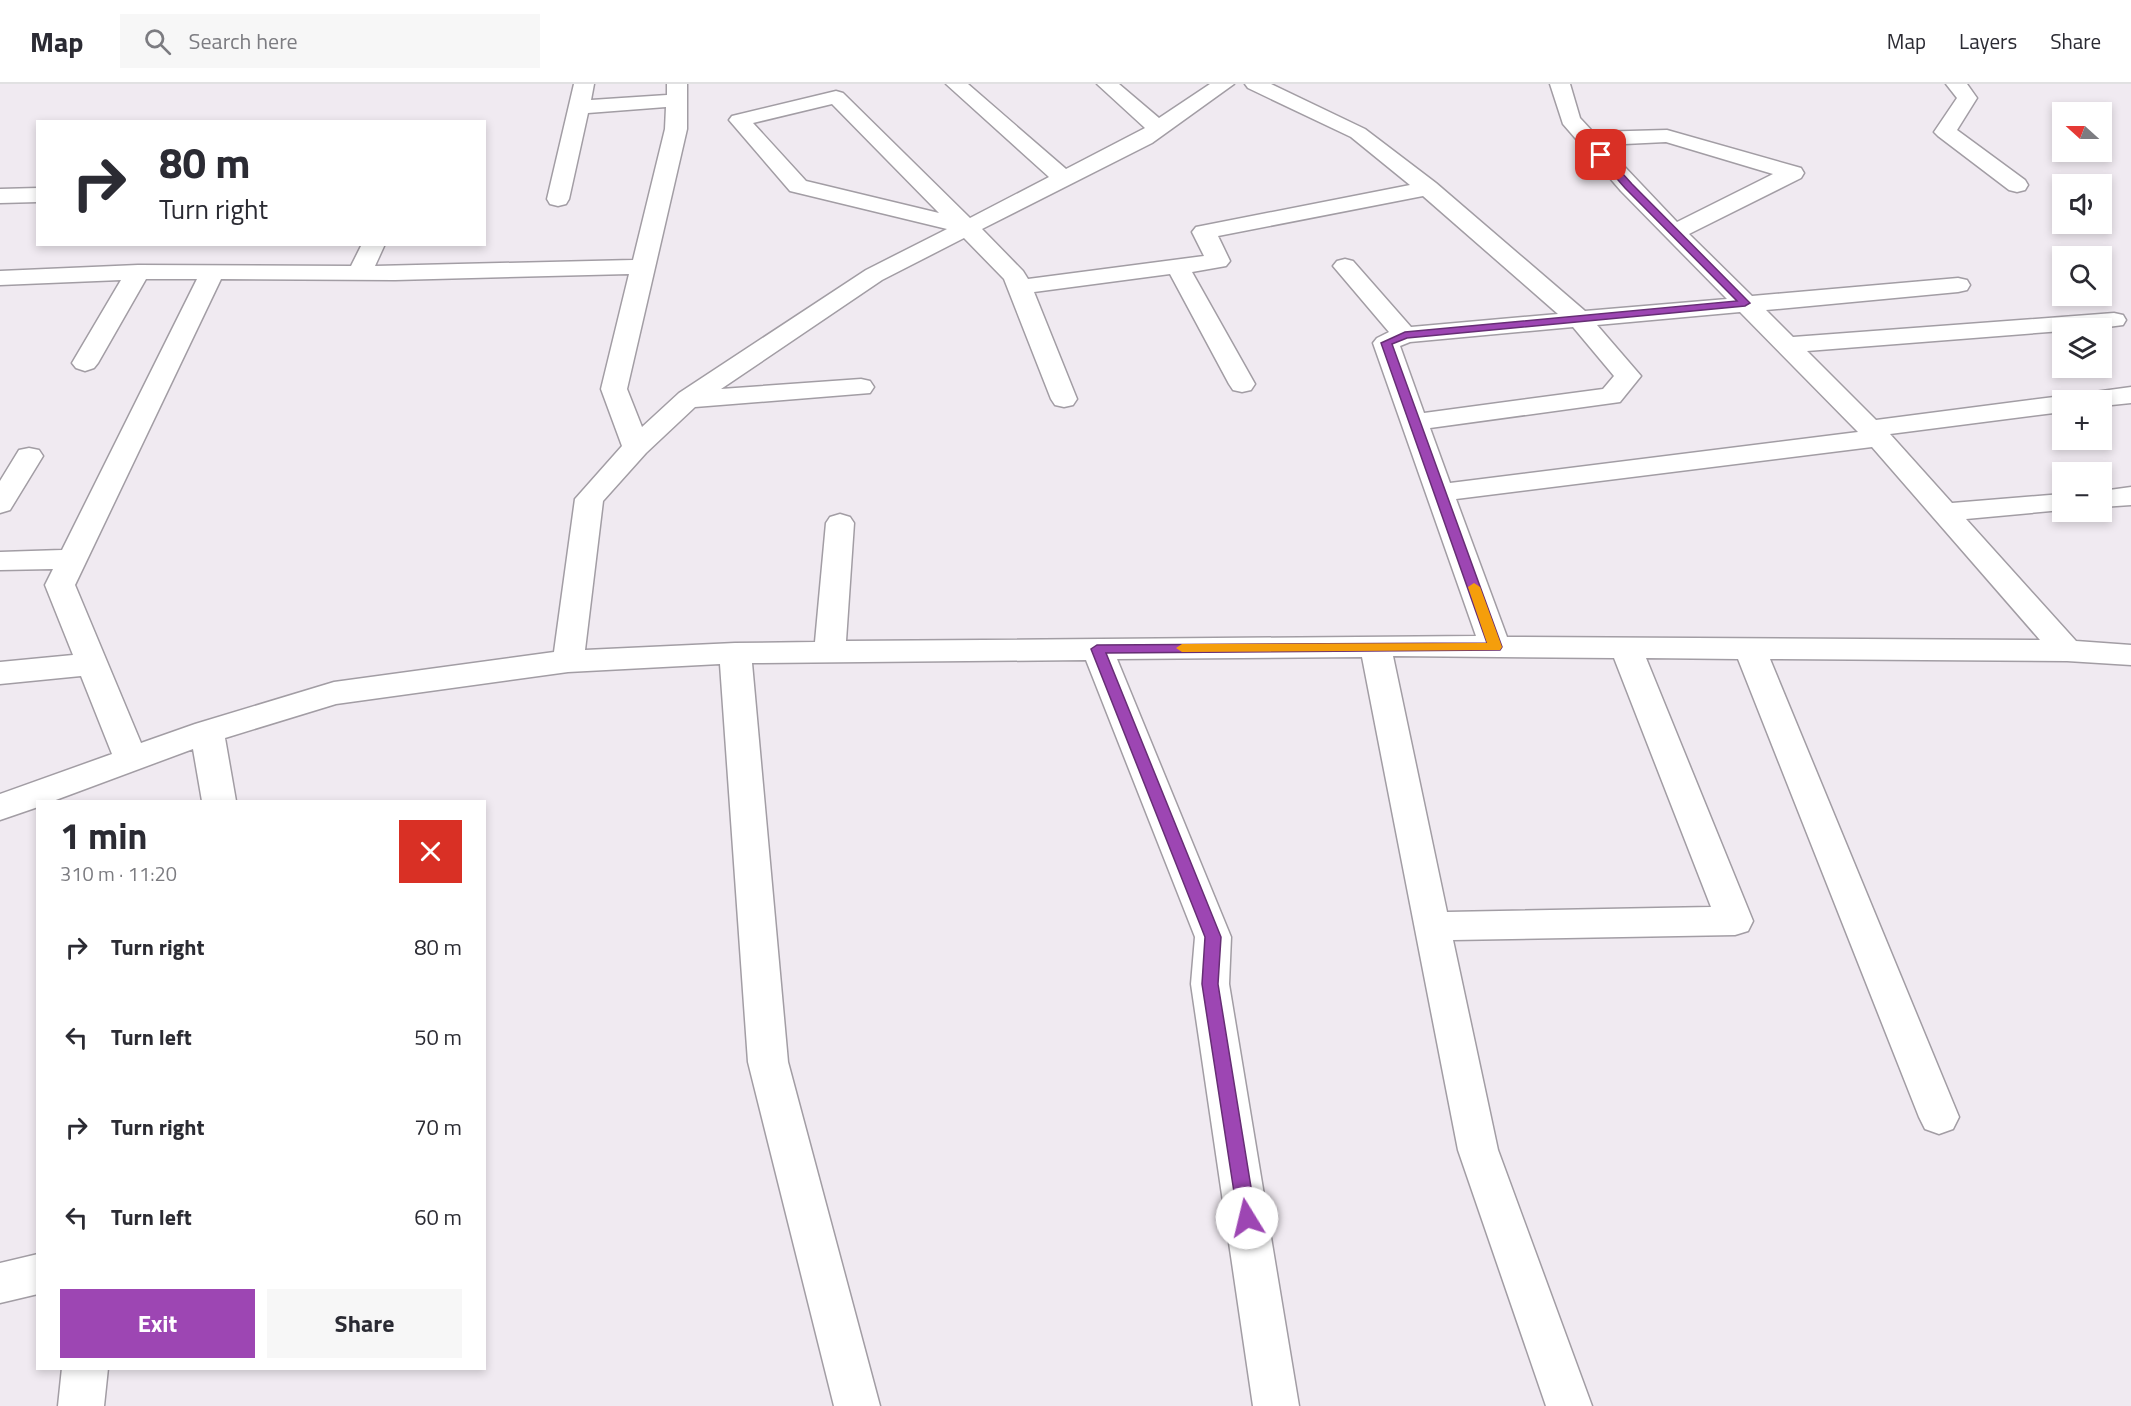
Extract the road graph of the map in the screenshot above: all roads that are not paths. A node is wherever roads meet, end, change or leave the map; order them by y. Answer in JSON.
{"nodes":[{"id":1,"x":584,"y":84,"type":"edge"},
{"id":2,"x":956,"y":84,"type":"edge"},
{"id":3,"x":1107,"y":84,"type":"edge"},
{"id":4,"x":1224,"y":84,"type":"edge"},
{"id":5,"x":1255,"y":84,"type":"edge"},
{"id":6,"x":1560,"y":84,"type":"edge"},
{"id":7,"x":1956,"y":84,"type":"edge"},
{"id":8,"x":677,"y":92,"type":"edge"},
{"id":9,"x":579,"y":107,"type":"junction"},
{"id":10,"x":1158,"y":128,"type":"junction"},
{"id":11,"x":1587,"y":139,"type":"junction"},
{"id":12,"x":1064,"y":178,"type":"junction"},
{"id":13,"x":2017,"y":185,"type":"dead end"},
{"id":14,"x":1428,"y":188,"type":"junction"},
{"id":15,"x":36,"y":195,"type":"edge"},
{"id":16,"x":0,"y":196,"type":"edge"},
{"id":17,"x":558,"y":199,"type":"dead end"},
{"id":18,"x":968,"y":227,"type":"junction"},
{"id":19,"x":1675,"y":232,"type":"junction"},
{"id":20,"x":373,"y":246,"type":"edge"},
{"id":21,"x":1345,"y":266,"type":"dead end"},
{"id":22,"x":643,"y":267,"type":"junction"},
{"id":23,"x":1177,"y":267,"type":"junction"},
{"id":24,"x":138,"y":272,"type":"junction"},
{"id":25,"x":212,"y":273,"type":"junction"},
{"id":26,"x":359,"y":273,"type":"junction"},
{"id":27,"x":0,"y":278,"type":"edge"},
{"id":28,"x":1958,"y":285,"type":"dead end"},
{"id":29,"x":1019,"y":287,"type":"junction"},
{"id":30,"x":1745,"y":303,"type":"junction"},
{"id":31,"x":1578,"y":318,"type":"junction"},
{"id":32,"x":2114,"y":320,"type":"dead end"},
{"id":33,"x":1405,"y":335,"type":"junction"},
{"id":34,"x":1787,"y":345,"type":"junction"},
{"id":35,"x":85,"y":363,"type":"dead end"},
{"id":36,"x":1242,"y":384,"type":"dead end"},
{"id":37,"x":861,"y":387,"type":"dead end"},
{"id":38,"x":2131,"y":395,"type":"edge"},
{"id":39,"x":2112,"y":397,"type":"edge"},
{"id":40,"x":688,"y":399,"type":"junction"},
{"id":41,"x":1064,"y":399,"type":"dead end"},
{"id":42,"x":2052,"y":406,"type":"edge"},
{"id":43,"x":1414,"y":422,"type":"junction"},
{"id":44,"x":1875,"y":434,"type":"junction"},
{"id":45,"x":636,"y":447,"type":"junction"},
{"id":46,"x":29,"y":456,"type":"dead end"},
{"id":47,"x":1440,"y":493,"type":"junction"},
{"id":48,"x":2131,"y":496,"type":"edge"},
{"id":49,"x":2112,"y":498,"type":"edge"},
{"id":50,"x":2052,"y":503,"type":"edge"},
{"id":51,"x":0,"y":504,"type":"edge"},
{"id":52,"x":1944,"y":512,"type":"junction"},
{"id":53,"x":840,"y":523,"type":"dead end"},
{"id":54,"x":73,"y":559,"type":"junction"},
{"id":55,"x":0,"y":561,"type":"edge"},
{"id":56,"x":1375,"y":646,"type":"junction"},
{"id":57,"x":1495,"y":647,"type":"junction"},
{"id":58,"x":1626,"y":648,"type":"junction"},
{"id":59,"x":1097,"y":649,"type":"junction"},
{"id":60,"x":1750,"y":649,"type":"junction"},
{"id":61,"x":2067,"y":651,"type":"junction"},
{"id":62,"x":830,"y":652,"type":"junction"},
{"id":63,"x":735,"y":653,"type":"junction"},
{"id":64,"x":2131,"y":655,"type":"edge"},
{"id":65,"x":568,"y":661,"type":"junction"},
{"id":66,"x":92,"y":664,"type":"junction"},
{"id":67,"x":0,"y":673,"type":"edge"},
{"id":68,"x":207,"y":732,"type":"junction"},
{"id":69,"x":131,"y":760,"type":"junction"},
{"id":70,"x":219,"y":800,"type":"edge"},
{"id":71,"x":0,"y":807,"type":"edge"},
{"id":72,"x":1433,"y":926,"type":"junction"},
{"id":73,"x":1939,"y":1116,"type":"dead end"},
{"id":74,"x":36,"y":1274,"type":"edge"},
{"id":75,"x":0,"y":1283,"type":"edge"},
{"id":76,"x":85,"y":1370,"type":"edge"},
{"id":77,"x":81,"y":1406,"type":"edge"},
{"id":78,"x":857,"y":1406,"type":"edge"},
{"id":79,"x":1276,"y":1406,"type":"edge"},
{"id":80,"x":1569,"y":1406,"type":"edge"}],
"edges":[{"from":1,"to":9,"type":"street"},
{"from":2,"to":12,"type":"street"},
{"from":3,"to":10,"type":"street"},
{"from":4,"to":10,"type":"street"},
{"from":5,"to":14,"type":"street"},
{"from":6,"to":11,"type":"street"},
{"from":7,"to":13,"type":"street"},
{"from":8,"to":9,"type":"street"},
{"from":8,"to":22,"type":"street"},
{"from":9,"to":17,"type":"street"},
{"from":10,"to":12,"type":"street"},
{"from":11,"to":19,"type":"street"},
{"from":11,"to":19,"type":"street"},
{"from":12,"to":18,"type":"street"},
{"from":14,"to":23,"type":"street"},
{"from":14,"to":31,"type":"street"},
{"from":15,"to":16,"type":"street"},
{"from":18,"to":18,"type":"street"},
{"from":18,"to":29,"type":"street"},
{"from":18,"to":40,"type":"street"},
{"from":19,"to":30,"type":"street"},
{"from":20,"to":26,"type":"street"},
{"from":21,"to":33,"type":"street"},
{"from":22,"to":26,"type":"street"},
{"from":22,"to":45,"type":"street"},
{"from":23,"to":29,"type":"street"},
{"from":23,"to":36,"type":"street"},
{"from":24,"to":25,"type":"street"},
{"from":24,"to":27,"type":"street"},
{"from":24,"to":35,"type":"street"},
{"from":25,"to":26,"type":"street"},
{"from":25,"to":54,"type":"street"},
{"from":28,"to":30,"type":"street"},
{"from":29,"to":41,"type":"street"},
{"from":30,"to":31,"type":"street"},
{"from":30,"to":34,"type":"street"},
{"from":31,"to":33,"type":"street"},
{"from":31,"to":43,"type":"street"},
{"from":32,"to":34,"type":"street"},
{"from":33,"to":43,"type":"street"},
{"from":34,"to":44,"type":"street"},
{"from":37,"to":40,"type":"street"},
{"from":38,"to":39,"type":"street"},
{"from":40,"to":45,"type":"street"},
{"from":42,"to":44,"type":"street"},
{"from":43,"to":47,"type":"street"},
{"from":44,"to":47,"type":"street"},
{"from":44,"to":52,"type":"street"},
{"from":45,"to":65,"type":"street"},
{"from":46,"to":51,"type":"street"},
{"from":47,"to":57,"type":"street"},
{"from":48,"to":49,"type":"street"},
{"from":50,"to":52,"type":"street"},
{"from":52,"to":61,"type":"street"},
{"from":53,"to":62,"type":"street"},
{"from":54,"to":55,"type":"street"},
{"from":54,"to":66,"type":"street"},
{"from":56,"to":57,"type":"street"},
{"from":56,"to":59,"type":"street"},
{"from":56,"to":72,"type":"street"},
{"from":57,"to":58,"type":"street"},
{"from":58,"to":60,"type":"street"},
{"from":58,"to":72,"type":"street"},
{"from":59,"to":62,"type":"street"},
{"from":59,"to":79,"type":"street"},
{"from":60,"to":61,"type":"street"},
{"from":60,"to":73,"type":"street"},
{"from":61,"to":64,"type":"street"},
{"from":62,"to":63,"type":"street"},
{"from":63,"to":65,"type":"street"},
{"from":63,"to":78,"type":"street"},
{"from":65,"to":68,"type":"street"},
{"from":66,"to":67,"type":"street"},
{"from":66,"to":69,"type":"street"},
{"from":68,"to":69,"type":"street"},
{"from":68,"to":70,"type":"street"},
{"from":69,"to":71,"type":"street"},
{"from":72,"to":80,"type":"street"},
{"from":74,"to":75,"type":"street"},
{"from":76,"to":77,"type":"street"}]}
